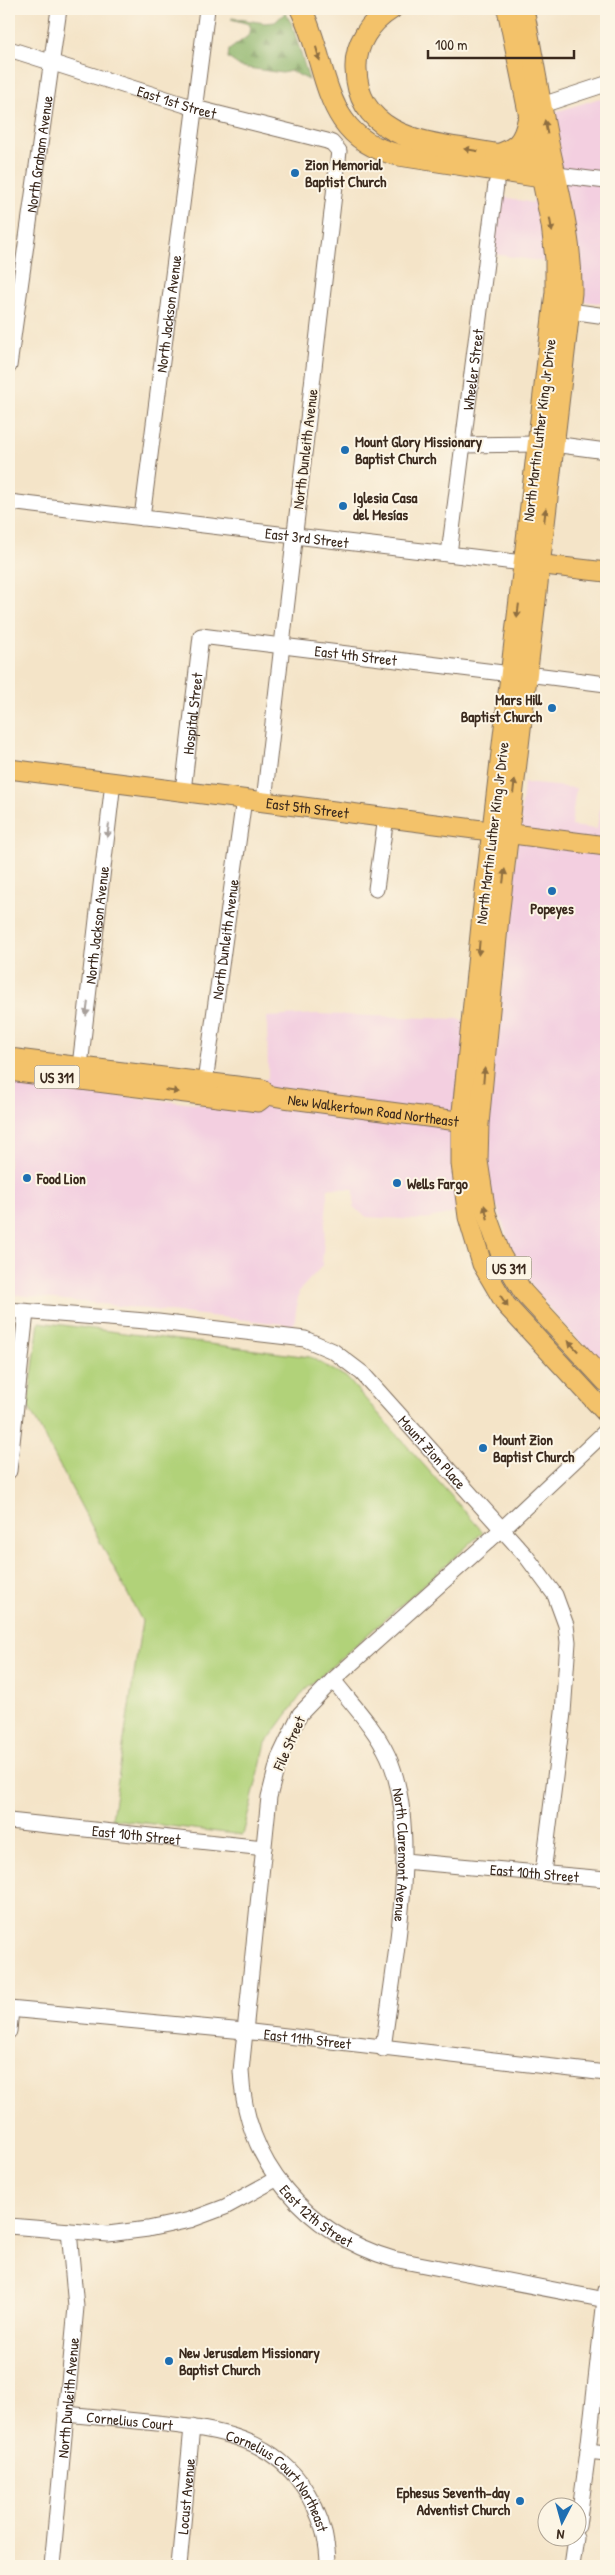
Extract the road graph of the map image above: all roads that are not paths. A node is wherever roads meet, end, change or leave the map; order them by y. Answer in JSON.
{"nodes":[{"id":1,"x":59,"y":9,"type":"edge"},
{"id":2,"x":207,"y":9,"type":"edge"},
{"id":3,"x":301,"y":9,"type":"edge"},
{"id":4,"x":391,"y":9,"type":"edge"},
{"id":5,"x":507,"y":9,"type":"edge"},
{"id":6,"x":524,"y":9,"type":"edge"},
{"id":7,"x":519,"y":29,"type":"junction"},
{"id":8,"x":9,"y":49,"type":"edge"},
{"id":9,"x":52,"y":63,"type":"junction"},
{"id":10,"x":606,"y":84,"type":"edge"},
{"id":11,"x":196,"y":108,"type":"junction"},
{"id":12,"x":535,"y":113,"type":"junction"},
{"id":13,"x":497,"y":155,"type":"junction"},
{"id":14,"x":340,"y":157,"type":"joint"},
{"id":15,"x":545,"y":171,"type":"junction"},
{"id":16,"x":606,"y":181,"type":"edge"},
{"id":17,"x":496,"y":184,"type":"dead end"},
{"id":18,"x":570,"y":312,"type":"junction"},
{"id":19,"x":606,"y":316,"type":"edge"},
{"id":20,"x":9,"y":366,"type":"edge"},
{"id":21,"x":545,"y":444,"type":"junction"},
{"id":22,"x":462,"y":445,"type":"junction"},
{"id":23,"x":606,"y":451,"type":"edge"},
{"id":24,"x":9,"y":502,"type":"edge"},
{"id":25,"x":142,"y":518,"type":"junction"},
{"id":26,"x":295,"y":536,"type":"junction"},
{"id":27,"x":450,"y":554,"type":"junction"},
{"id":28,"x":531,"y":563,"type":"junction"},
{"id":29,"x":606,"y":572,"type":"edge"},
{"id":30,"x":201,"y":636,"type":"joint"},
{"id":31,"x":282,"y":647,"type":"junction"},
{"id":32,"x":519,"y":674,"type":"junction"},
{"id":33,"x":606,"y":684,"type":"edge"},
{"id":34,"x":9,"y":769,"type":"edge"},
{"id":35,"x":114,"y":782,"type":"junction"},
{"id":36,"x":183,"y":791,"type":"junction"},
{"id":37,"x":244,"y":799,"type":"junction"},
{"id":38,"x":264,"y":801,"type":"junction"},
{"id":39,"x":386,"y":817,"type":"junction"},
{"id":40,"x":500,"y":832,"type":"junction"},
{"id":41,"x":606,"y":846,"type":"edge"},
{"id":42,"x":376,"y":889,"type":"dead end"},
{"id":43,"x":9,"y":1058,"type":"edge"},
{"id":44,"x":80,"y":1066,"type":"junction"},
{"id":45,"x":9,"y":1071,"type":"edge"},
{"id":46,"x":205,"y":1082,"type":"junction"},
{"id":47,"x":267,"y":1095,"type":"junction"},
{"id":48,"x":470,"y":1122,"type":"junction"},
{"id":49,"x":9,"y":1310,"type":"edge"},
{"id":50,"x":26,"y":1312,"type":"junction"},
{"id":51,"x":606,"y":1382,"type":"edge"},
{"id":52,"x":606,"y":1413,"type":"edge"},
{"id":53,"x":606,"y":1431,"type":"edge"},
{"id":54,"x":9,"y":1471,"type":"edge"},
{"id":55,"x":502,"y":1529,"type":"junction"},
{"id":56,"x":333,"y":1680,"type":"junction"},
{"id":57,"x":9,"y":1821,"type":"edge"},
{"id":58,"x":264,"y":1848,"type":"junction"},
{"id":59,"x":404,"y":1861,"type":"junction"},
{"id":60,"x":542,"y":1873,"type":"junction"},
{"id":61,"x":606,"y":1879,"type":"edge"},
{"id":62,"x":10,"y":2009,"type":"edge"},
{"id":63,"x":9,"y":2030,"type":"edge"},
{"id":64,"x":244,"y":2031,"type":"junction"},
{"id":65,"x":383,"y":2048,"type":"junction"},
{"id":66,"x":606,"y":2073,"type":"edge"},
{"id":67,"x":276,"y":2179,"type":"junction"},
{"id":68,"x":9,"y":2226,"type":"edge"},
{"id":69,"x":69,"y":2231,"type":"junction"},
{"id":70,"x":605,"y":2297,"type":"edge"},
{"id":71,"x":66,"y":2414,"type":"junction"},
{"id":72,"x":192,"y":2427,"type":"junction"},
{"id":73,"x":588,"y":2452,"type":"junction"},
{"id":74,"x":606,"y":2452,"type":"edge"},
{"id":75,"x":582,"y":2498,"type":"edge"},
{"id":76,"x":575,"y":2548,"type":"edge"},
{"id":77,"x":52,"y":2566,"type":"edge"},
{"id":78,"x":179,"y":2566,"type":"edge"},
{"id":79,"x":328,"y":2566,"type":"edge"},
{"id":80,"x":572,"y":2566,"type":"edge"}],
"edges":[{"from":1,"to":9,"type":"street","name":"North Graham Avenue"},
{"from":2,"to":11,"type":"street","name":"North Jackson Avenue"},
{"from":3,"to":15,"type":"highway","one_way":true},
{"from":13,"to":4,"type":"highway","one_way":true},
{"from":5,"to":7,"type":"main road"},
{"from":6,"to":7,"type":"main road"},
{"from":7,"to":12,"type":"main road"},
{"from":8,"to":9,"type":"street","name":"East 1st Street"},
{"from":9,"to":11,"type":"street","name":"East 1st Street"},
{"from":9,"to":20,"type":"street","name":"North Graham Avenue"},
{"from":10,"to":12,"type":"street"},
{"from":11,"to":14,"type":"street","name":"East 1st Street"},
{"from":11,"to":25,"type":"street","name":"North Jackson Avenue"},
{"from":12,"to":13,"type":"highway"},
{"from":12,"to":15,"type":"main road"},
{"from":13,"to":15,"type":"highway"},
{"from":14,"to":26,"type":"street","name":"North Dunleith Avenue"},
{"from":15,"to":16,"type":"street"},
{"from":15,"to":18,"type":"main road","name":"North Martin Luther King Jr Drive"},
{"from":15,"to":21,"type":"main road","name":"North Martin Luther King Jr Drive","one_way":true},
{"from":17,"to":22,"type":"street","name":"Wheeler Street"},
{"from":18,"to":19,"type":"street"},
{"from":18,"to":21,"type":"main road","name":"North Martin Luther King Jr Drive"},
{"from":21,"to":22,"type":"street"},
{"from":21,"to":23,"type":"street"},
{"from":21,"to":28,"type":"main road","name":"North Martin Luther King Jr Drive"},
{"from":22,"to":27,"type":"street","name":"Wheeler Street"},
{"from":24,"to":25,"type":"street","name":"East 3rd Street"},
{"from":25,"to":26,"type":"street","name":"East 3rd Street"},
{"from":26,"to":27,"type":"street","name":"East 3rd Street"},
{"from":26,"to":31,"type":"street","name":"North Dunleith Avenue"},
{"from":27,"to":28,"type":"street","name":"East 3rd Street"},
{"from":28,"to":29,"type":"main road","name":"East 3rd Street"},
{"from":28,"to":32,"type":"main road","name":"North Martin Luther King Jr Drive"},
{"from":30,"to":31,"type":"street","name":"East 4th Street"},
{"from":30,"to":36,"type":"street","name":"Hospital Street"},
{"from":31,"to":32,"type":"street","name":"East 4th Street"},
{"from":31,"to":38,"type":"street","name":"North Dunleith Avenue"},
{"from":32,"to":33,"type":"street","name":"East 4th Street"},
{"from":32,"to":40,"type":"main road","name":"North Martin Luther King Jr Drive"},
{"from":34,"to":35,"type":"main road","name":"East 5th Street"},
{"from":35,"to":36,"type":"main road","name":"East 5th Street"},
{"from":35,"to":44,"type":"street","name":"North Jackson Avenue","one_way":true},
{"from":36,"to":37,"type":"main road","name":"East 5th Street"},
{"from":37,"to":38,"type":"main road","name":"East 5th Street"},
{"from":37,"to":46,"type":"street","name":"North Dunleith Avenue"},
{"from":38,"to":39,"type":"main road","name":"East 5th Street"},
{"from":39,"to":40,"type":"main road","name":"East 5th Street"},
{"from":39,"to":42,"type":"street"},
{"from":40,"to":41,"type":"main road","name":"East 5th Street"},
{"from":40,"to":48,"type":"main road","name":"North Martin Luther King Jr Drive"},
{"from":43,"to":44,"type":"main road","name":"New Walkertown Road Northeast","number":"US 311"},
{"from":44,"to":46,"type":"main road","name":"New Walkertown Road Northeast","number":"US 311"},
{"from":45,"to":47,"type":"main road","name":"New Walkertown Road Northeast","number":"US 311","one_way":true},
{"from":46,"to":47,"type":"main road","name":"New Walkertown Road Northeast","number":"US 311"},
{"from":47,"to":48,"type":"main road","name":"New Walkertown Road Northeast","number":"US 311"},
{"from":51,"to":48,"type":"main road","name":"North Martin Luther King Jr Drive","number":"US 311","one_way":true},
{"from":48,"to":52,"type":"main road","name":"North Martin Luther King Jr Drive","number":"US 311","one_way":true},
{"from":49,"to":50,"type":"street","name":"Mount Zion Place"},
{"from":50,"to":54,"type":"street"},
{"from":50,"to":55,"type":"street","name":"Mount Zion Place"},
{"from":53,"to":55,"type":"street","name":"File Street"},
{"from":55,"to":56,"type":"street","name":"File Street"},
{"from":55,"to":60,"type":"street","name":"Mount Zion Place"},
{"from":56,"to":58,"type":"street","name":"File Street"},
{"from":56,"to":59,"type":"street","name":"North Claremont Avenue"},
{"from":57,"to":58,"type":"street","name":"East 10th Street"},
{"from":58,"to":64,"type":"street","name":"File Street"},
{"from":59,"to":60,"type":"street","name":"East 10th Street"},
{"from":59,"to":65,"type":"street","name":"North Claremont Avenue"},
{"from":60,"to":61,"type":"street","name":"East 10th Street"},
{"from":62,"to":63,"type":"street"},
{"from":62,"to":64,"type":"street","name":"East 11th Street"},
{"from":64,"to":65,"type":"street","name":"East 11th Street"},
{"from":64,"to":67,"type":"street","name":"File Street"},
{"from":65,"to":66,"type":"street","name":"East 11th Street"},
{"from":67,"to":69,"type":"street","name":"East 12th Street"},
{"from":67,"to":70,"type":"street","name":"East 12th Street"},
{"from":68,"to":69,"type":"street","name":"East 12th Street"},
{"from":69,"to":71,"type":"street","name":"North Dunleith Avenue"},
{"from":70,"to":73,"type":"street"},
{"from":71,"to":72,"type":"street","name":"Cornelius Court"},
{"from":71,"to":77,"type":"street","name":"North Dunleith Avenue"},
{"from":72,"to":78,"type":"street","name":"Locust Avenue"},
{"from":72,"to":79,"type":"street","name":"Cornelius Court Northeast"},
{"from":73,"to":74,"type":"street"},
{"from":73,"to":75,"type":"street"},
{"from":76,"to":80,"type":"street"}]}
